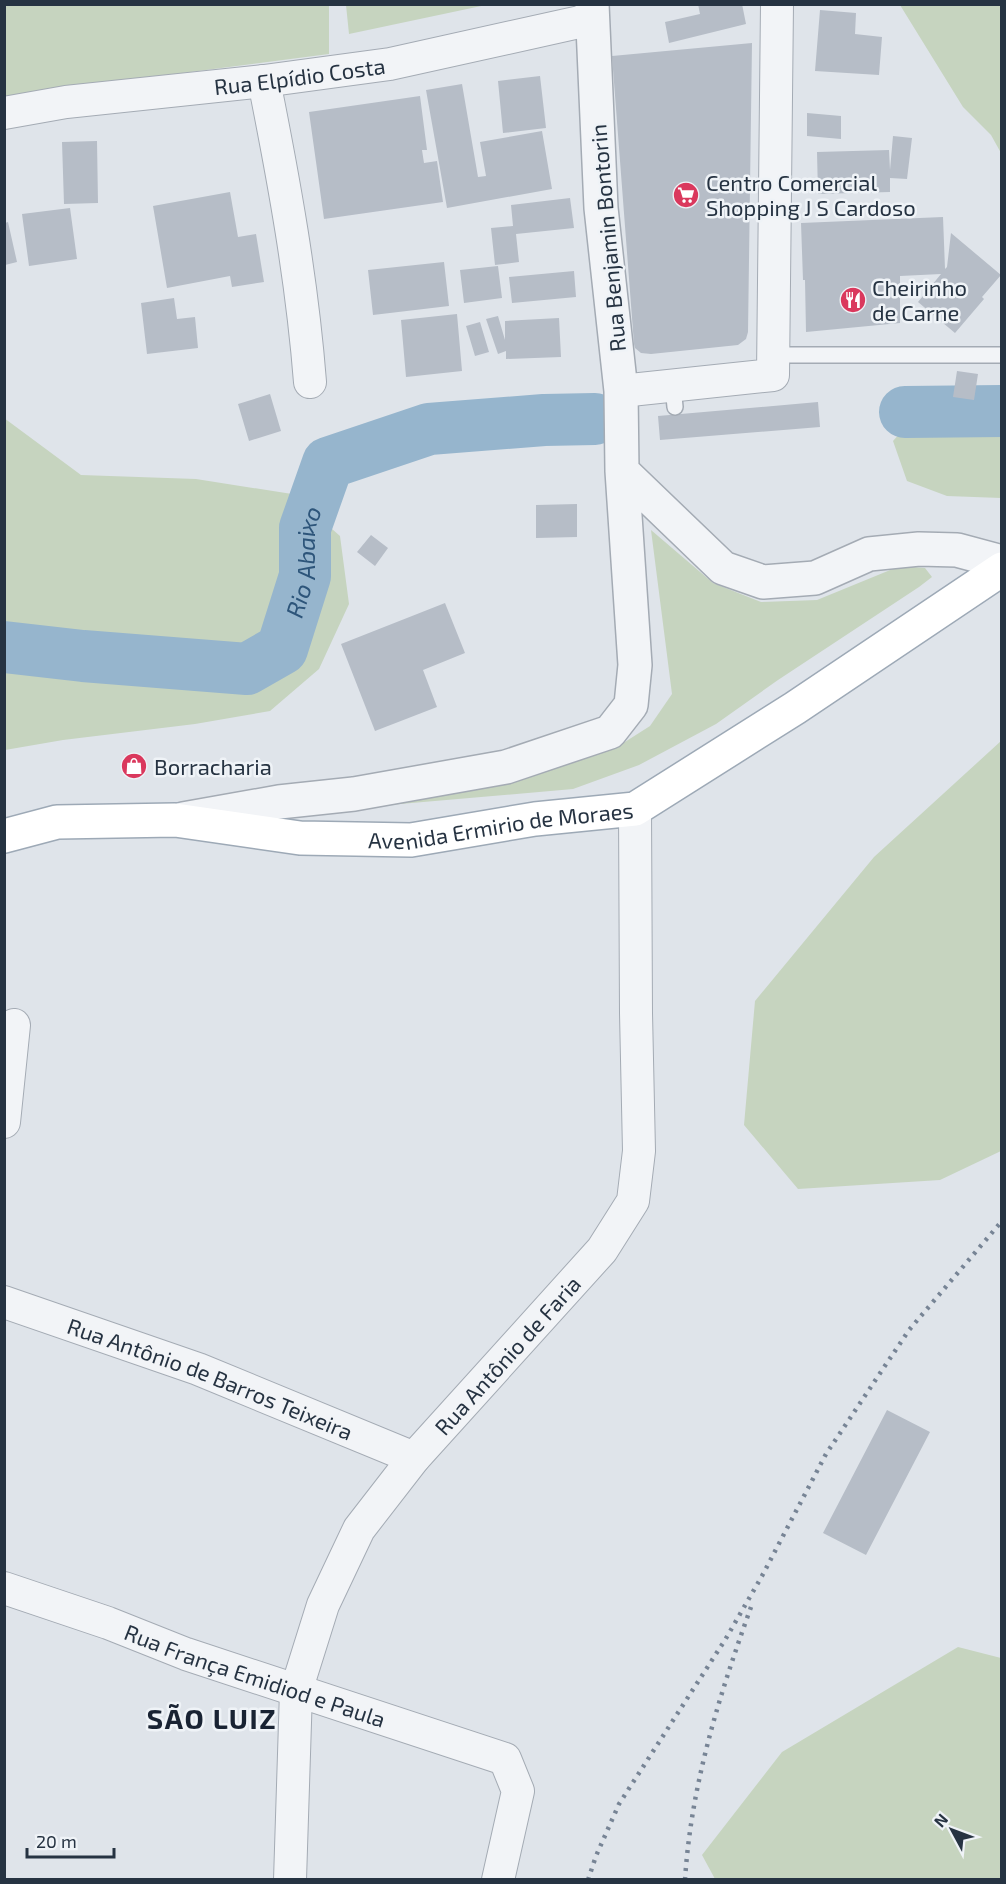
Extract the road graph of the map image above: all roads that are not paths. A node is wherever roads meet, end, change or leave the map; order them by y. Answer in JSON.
{"nodes":[{"id":1,"x":777,"y":4,"type":"edge"},
{"id":2,"x":593,"y":12,"type":"edge"},
{"id":3,"x":264,"y":81,"type":"junction"},
{"id":4,"x":4,"y":112,"type":"edge"},
{"id":5,"x":1002,"y":355,"type":"edge"},
{"id":6,"x":773,"y":365,"type":"junction"},
{"id":7,"x":310,"y":382,"type":"dead end"},
{"id":8,"x":621,"y":391,"type":"junction"},
{"id":9,"x":622,"y":471,"type":"junction"},
{"id":10,"x":1002,"y":562,"type":"edge"},
{"id":11,"x":1002,"y":569,"type":"edge"},
{"id":12,"x":635,"y":809,"type":"junction"},
{"id":13,"x":175,"y":820,"type":"junction"},
{"id":14,"x":4,"y":837,"type":"edge"},
{"id":15,"x":14,"y":1025,"type":"dead end"},
{"id":16,"x":4,"y":1122,"type":"edge"},
{"id":17,"x":4,"y":1302,"type":"edge"},
{"id":18,"x":414,"y":1458,"type":"junction"},
{"id":19,"x":4,"y":1588,"type":"edge"},
{"id":20,"x":296,"y":1691,"type":"junction"},
{"id":21,"x":290,"y":1880,"type":"edge"},
{"id":22,"x":498,"y":1880,"type":"edge"}],
"edges":[{"from":1,"to":6,"type":"street"},
{"from":2,"to":3,"type":"street","name":"Rua Elpídio Costa"},
{"from":2,"to":8,"type":"street","name":"Rua Benjamin Bontorin"},
{"from":3,"to":4,"type":"street","name":"Rua Elpídio Costa"},
{"from":3,"to":7,"type":"street"},
{"from":5,"to":6,"type":"lane"},
{"from":6,"to":8,"type":"street"},
{"from":8,"to":9,"type":"street","name":"Rua Benjamin Bontorin"},
{"from":9,"to":10,"type":"street"},
{"from":9,"to":13,"type":"street","name":"Rua Benjamin Bontorin"},
{"from":11,"to":12,"type":"main road","name":"Avenida Ermirio de Moraes"},
{"from":12,"to":13,"type":"main road","name":"Avenida Ermirio de Moraes"},
{"from":12,"to":18,"type":"street","name":"Rua Antônio de Faria"},
{"from":13,"to":14,"type":"main road","name":"Avenida Ermirio de Moraes"},
{"from":15,"to":16,"type":"street"},
{"from":17,"to":18,"type":"street","name":"Rua Antônio de Barros Teixeira"},
{"from":18,"to":20,"type":"street","name":"Rua Antônio de Faria"},
{"from":19,"to":20,"type":"street","name":"Rua França Emidiod e Paula"},
{"from":20,"to":21,"type":"street","name":"Rua Antônio de Faria"},
{"from":20,"to":22,"type":"street","name":"Rua França Emidiod e Paula"}]}
